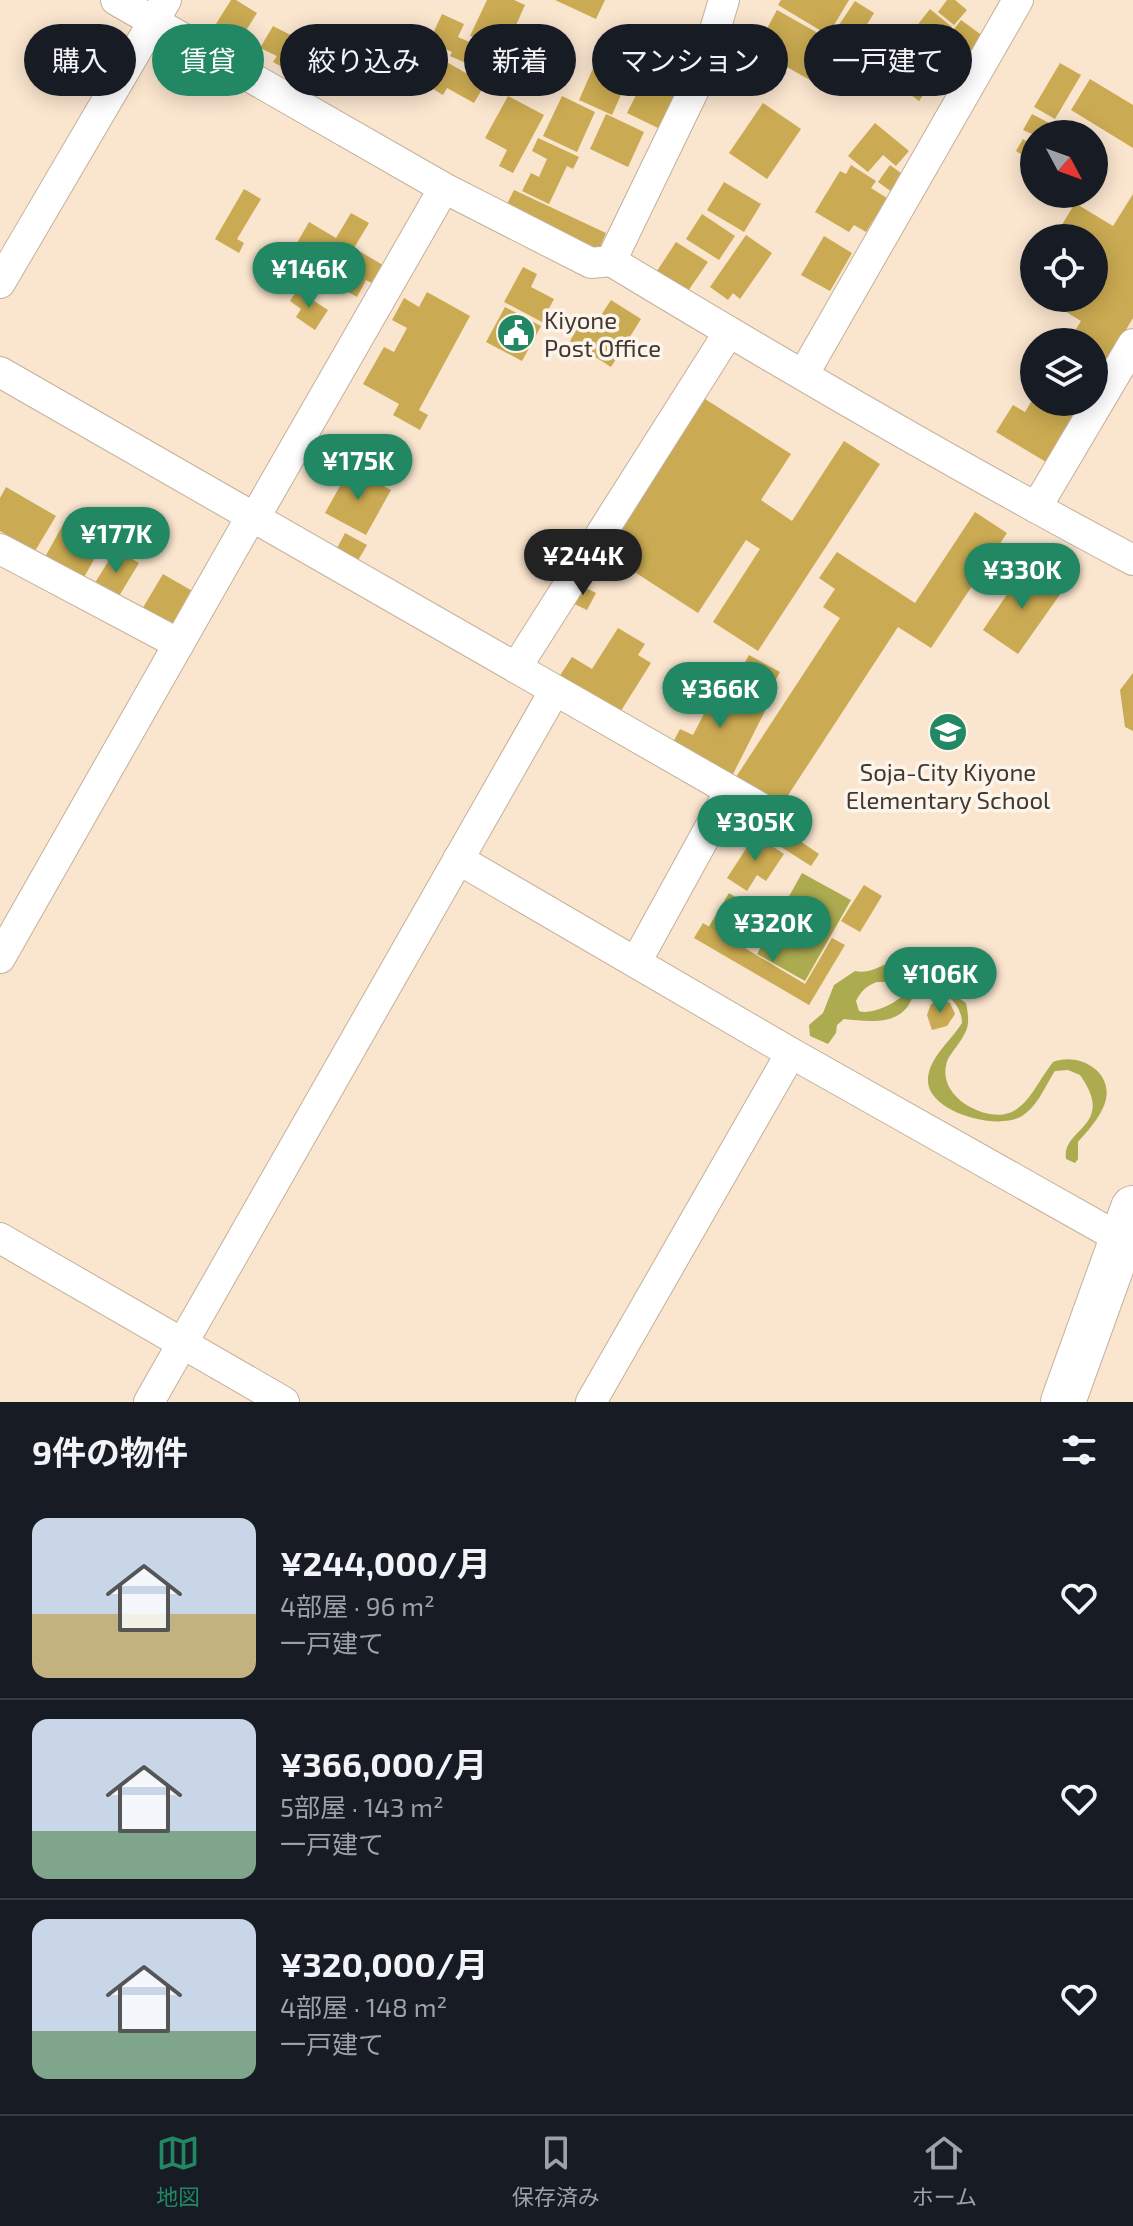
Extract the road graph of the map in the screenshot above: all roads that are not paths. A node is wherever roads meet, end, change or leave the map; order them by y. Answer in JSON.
{"nodes":[{"id":1,"x":116,"y":0,"type":"edge"},
{"id":2,"x":724,"y":0,"type":"edge"},
{"id":3,"x":1018,"y":0,"type":"edge"},
{"id":4,"x":159,"y":11,"type":"edge"},
{"id":5,"x":444,"y":188,"type":"junction"},
{"id":6,"x":611,"y":261,"type":"junction"},
{"id":7,"x":0,"y":283,"type":"edge"},
{"id":8,"x":729,"y":332,"type":"junction"},
{"id":9,"x":1133,"y":344,"type":"edge"},
{"id":10,"x":0,"y":372,"type":"edge"},
{"id":11,"x":803,"y":375,"type":"junction"},
{"id":12,"x":1036,"y":508,"type":"junction"},
{"id":13,"x":253,"y":518,"type":"junction"},
{"id":14,"x":0,"y":549,"type":"edge"},
{"id":15,"x":1133,"y":560,"type":"edge"},
{"id":16,"x":179,"y":644,"type":"junction"},
{"id":17,"x":516,"y":668,"type":"junction"},
{"id":18,"x":555,"y":690,"type":"junction"},
{"id":19,"x":730,"y":791,"type":"junction"},
{"id":20,"x":759,"y":807,"type":"dead end"},
{"id":21,"x":458,"y":859,"type":"junction"},
{"id":22,"x":0,"y":958,"type":"edge"},
{"id":23,"x":636,"y":962,"type":"junction"},
{"id":24,"x":791,"y":1053,"type":"junction"},
{"id":25,"x":1127,"y":1223,"type":"edge"},
{"id":26,"x":0,"y":1238,"type":"edge"},
{"id":27,"x":182,"y":1343,"type":"junction"},
{"id":28,"x":149,"y":1402,"type":"edge"},
{"id":29,"x":284,"y":1402,"type":"edge"},
{"id":30,"x":591,"y":1402,"type":"edge"},
{"id":31,"x":1063,"y":1402,"type":"edge"}],
"edges":[{"from":1,"to":4,"type":"street"},
{"from":2,"to":6,"type":"street"},
{"from":3,"to":11,"type":"street"},
{"from":4,"to":5,"type":"street"},
{"from":4,"to":7,"type":"street"},
{"from":5,"to":6,"type":"street"},
{"from":5,"to":13,"type":"street"},
{"from":6,"to":8,"type":"street"},
{"from":8,"to":11,"type":"street"},
{"from":8,"to":17,"type":"street"},
{"from":9,"to":12,"type":"street"},
{"from":10,"to":13,"type":"street"},
{"from":11,"to":12,"type":"street"},
{"from":12,"to":15,"type":"street"},
{"from":13,"to":16,"type":"street"},
{"from":13,"to":17,"type":"street"},
{"from":14,"to":16,"type":"street"},
{"from":16,"to":22,"type":"street"},
{"from":17,"to":18,"type":"street"},
{"from":18,"to":19,"type":"street"},
{"from":18,"to":21,"type":"street"},
{"from":19,"to":20,"type":"street"},
{"from":19,"to":23,"type":"street"},
{"from":21,"to":23,"type":"street"},
{"from":21,"to":27,"type":"street"},
{"from":23,"to":24,"type":"street"},
{"from":24,"to":25,"type":"street"},
{"from":24,"to":30,"type":"street"},
{"from":25,"to":31,"type":"main road"},
{"from":26,"to":27,"type":"street"},
{"from":27,"to":28,"type":"street"},
{"from":27,"to":29,"type":"street"}]}
